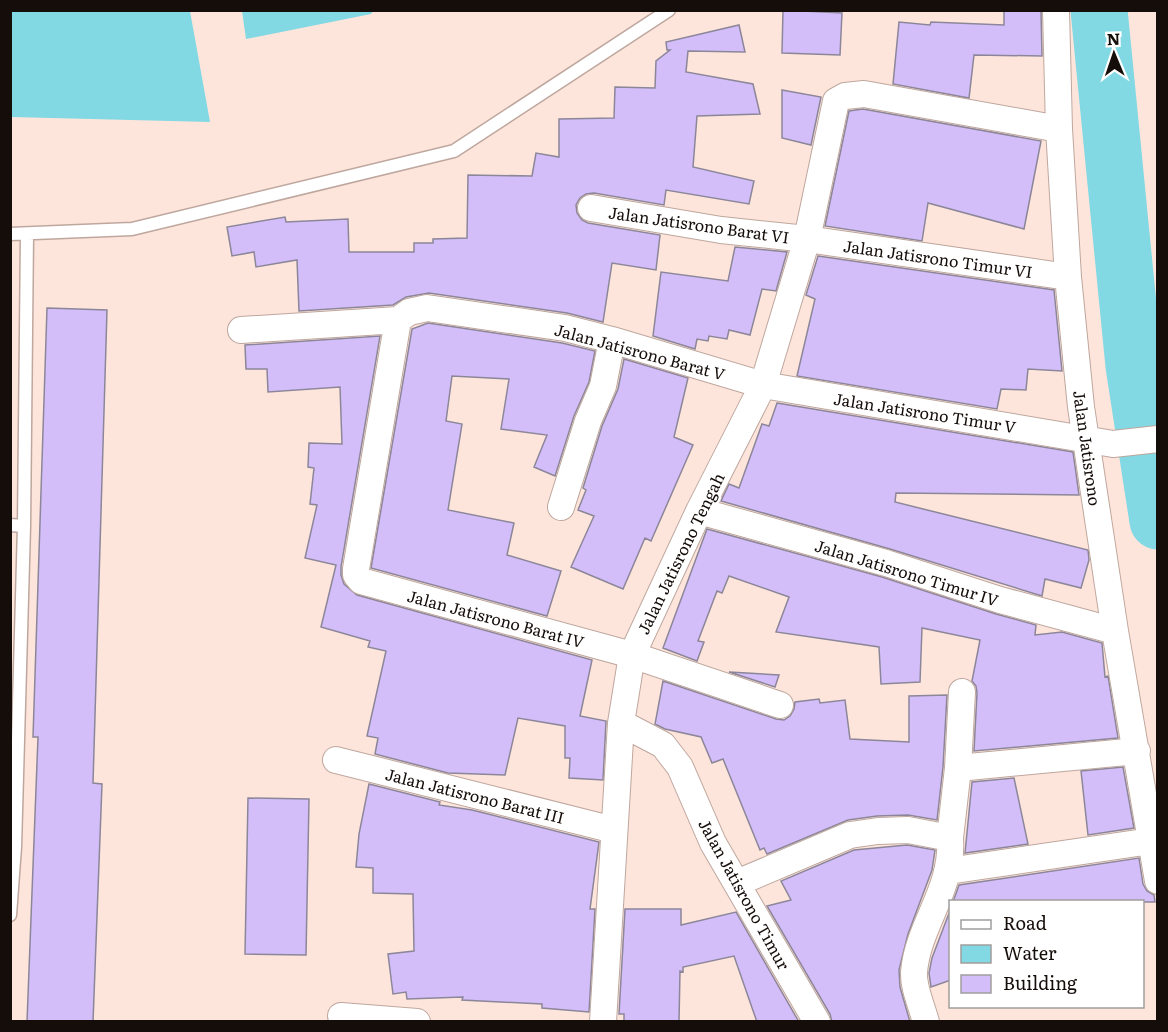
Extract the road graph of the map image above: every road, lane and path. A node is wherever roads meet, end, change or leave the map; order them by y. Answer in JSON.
{"nodes":[{"id":1,"x":669,"y":10,"type":"edge"},
{"id":2,"x":1056,"y":10,"type":"edge"},
{"id":3,"x":1059,"y":129,"type":"junction"},
{"id":4,"x":591,"y":208,"type":"dead end"},
{"id":5,"x":10,"y":234,"type":"edge"},
{"id":6,"x":27,"y":234,"type":"junction"},
{"id":7,"x":807,"y":239,"type":"junction"},
{"id":8,"x":1068,"y":277,"type":"junction"},
{"id":9,"x":404,"y":316,"type":"junction"},
{"id":10,"x":241,"y":330,"type":"dead end"},
{"id":11,"x":612,"y":340,"type":"junction"},
{"id":12,"x":763,"y":385,"type":"junction"},
{"id":13,"x":1087,"y":439,"type":"junction"},
{"id":14,"x":1158,"y":439,"type":"edge"},
{"id":15,"x":561,"y":507,"type":"dead end"},
{"id":16,"x":699,"y":511,"type":"junction"},
{"id":17,"x":10,"y":525,"type":"edge"},
{"id":18,"x":24,"y":526,"type":"junction"},
{"id":19,"x":1115,"y":631,"type":"junction"},
{"id":20,"x":632,"y":655,"type":"junction"},
{"id":21,"x":962,"y":693,"type":"dead end"},
{"id":22,"x":780,"y":705,"type":"dead end"},
{"id":23,"x":621,"y":723,"type":"junction"},
{"id":24,"x":1137,"y":751,"type":"junction"},
{"id":25,"x":336,"y":760,"type":"dead end"},
{"id":26,"x":958,"y":768,"type":"junction"},
{"id":27,"x":614,"y":830,"type":"junction"},
{"id":28,"x":950,"y":838,"type":"junction"},
{"id":29,"x":1151,"y":841,"type":"junction"},
{"id":30,"x":13,"y":847,"type":"edge"},
{"id":31,"x":948,"y":871,"type":"junction"},
{"id":32,"x":1158,"y":881,"type":"edge"},
{"id":33,"x":737,"y":883,"type":"junction"},
{"id":34,"x":10,"y":915,"type":"edge"},
{"id":35,"x":341,"y":1016,"type":"dead end"},
{"id":36,"x":417,"y":1022,"type":"edge"},
{"id":37,"x":603,"y":1022,"type":"edge"},
{"id":38,"x":817,"y":1022,"type":"edge"},
{"id":39,"x":926,"y":1022,"type":"edge"}],
"edges":[{"from":1,"to":6,"type":"lane"},
{"from":2,"to":3,"type":"street","name":"Jalan Jatisrono"},
{"from":3,"to":7,"type":"street","name":"Jalan Jatisrono Tengah"},
{"from":3,"to":8,"type":"street","name":"Jalan Jatisrono"},
{"from":4,"to":7,"type":"street","name":"Jalan Jatisrono Barat VI"},
{"from":5,"to":6,"type":"lane"},
{"from":6,"to":18,"type":"lane"},
{"from":7,"to":8,"type":"street","name":"Jalan Jatisrono Timur VI"},
{"from":7,"to":12,"type":"street","name":"Jalan Jatisrono Tengah"},
{"from":8,"to":13,"type":"street","name":"Jalan Jatisrono"},
{"from":9,"to":10,"type":"street","name":"Jalan Jatisrono Barat V"},
{"from":9,"to":11,"type":"street","name":"Jalan Jatisrono Barat V"},
{"from":9,"to":20,"type":"street","name":"Jalan Jatisrono Barat IV"},
{"from":11,"to":12,"type":"street","name":"Jalan Jatisrono Barat V"},
{"from":11,"to":15,"type":"street"},
{"from":12,"to":13,"type":"street","name":"Jalan Jatisrono Timur V"},
{"from":12,"to":16,"type":"street","name":"Jalan Jatisrono Tengah"},
{"from":13,"to":14,"type":"street","name":"Jalan Jatisrono Timur V"},
{"from":13,"to":19,"type":"street","name":"Jalan Jatisrono"},
{"from":16,"to":19,"type":"street","name":"Jalan Jatisrono Timur IV"},
{"from":16,"to":20,"type":"street","name":"Jalan Jatisrono Tengah"},
{"from":17,"to":18,"type":"lane"},
{"from":18,"to":30,"type":"lane"},
{"from":19,"to":24,"type":"street","name":"Jalan Jatisrono"},
{"from":20,"to":22,"type":"street","name":"Jalan Jatisrono Barat IV"},
{"from":20,"to":23,"type":"street","name":"Jalan Jatisrono Tengah"},
{"from":21,"to":26,"type":"street"},
{"from":23,"to":27,"type":"street","name":"Jalan Jatisrono Tengah"},
{"from":23,"to":33,"type":"street","name":"Jalan Jatisrono Timur"},
{"from":24,"to":26,"type":"street"},
{"from":24,"to":29,"type":"street","name":"Jalan Jatisrono"},
{"from":25,"to":27,"type":"street","name":"Jalan Jatisrono Barat III"},
{"from":26,"to":28,"type":"street"},
{"from":27,"to":37,"type":"street","name":"Jalan Jatisrono Tengah"},
{"from":28,"to":31,"type":"street"},
{"from":28,"to":33,"type":"street"},
{"from":29,"to":31,"type":"street"},
{"from":29,"to":32,"type":"street","name":"Jalan Jatisrono"},
{"from":30,"to":34,"type":"lane"},
{"from":31,"to":39,"type":"street"},
{"from":33,"to":38,"type":"street","name":"Jalan Jatisrono Timur"},
{"from":35,"to":36,"type":"street"}]}
